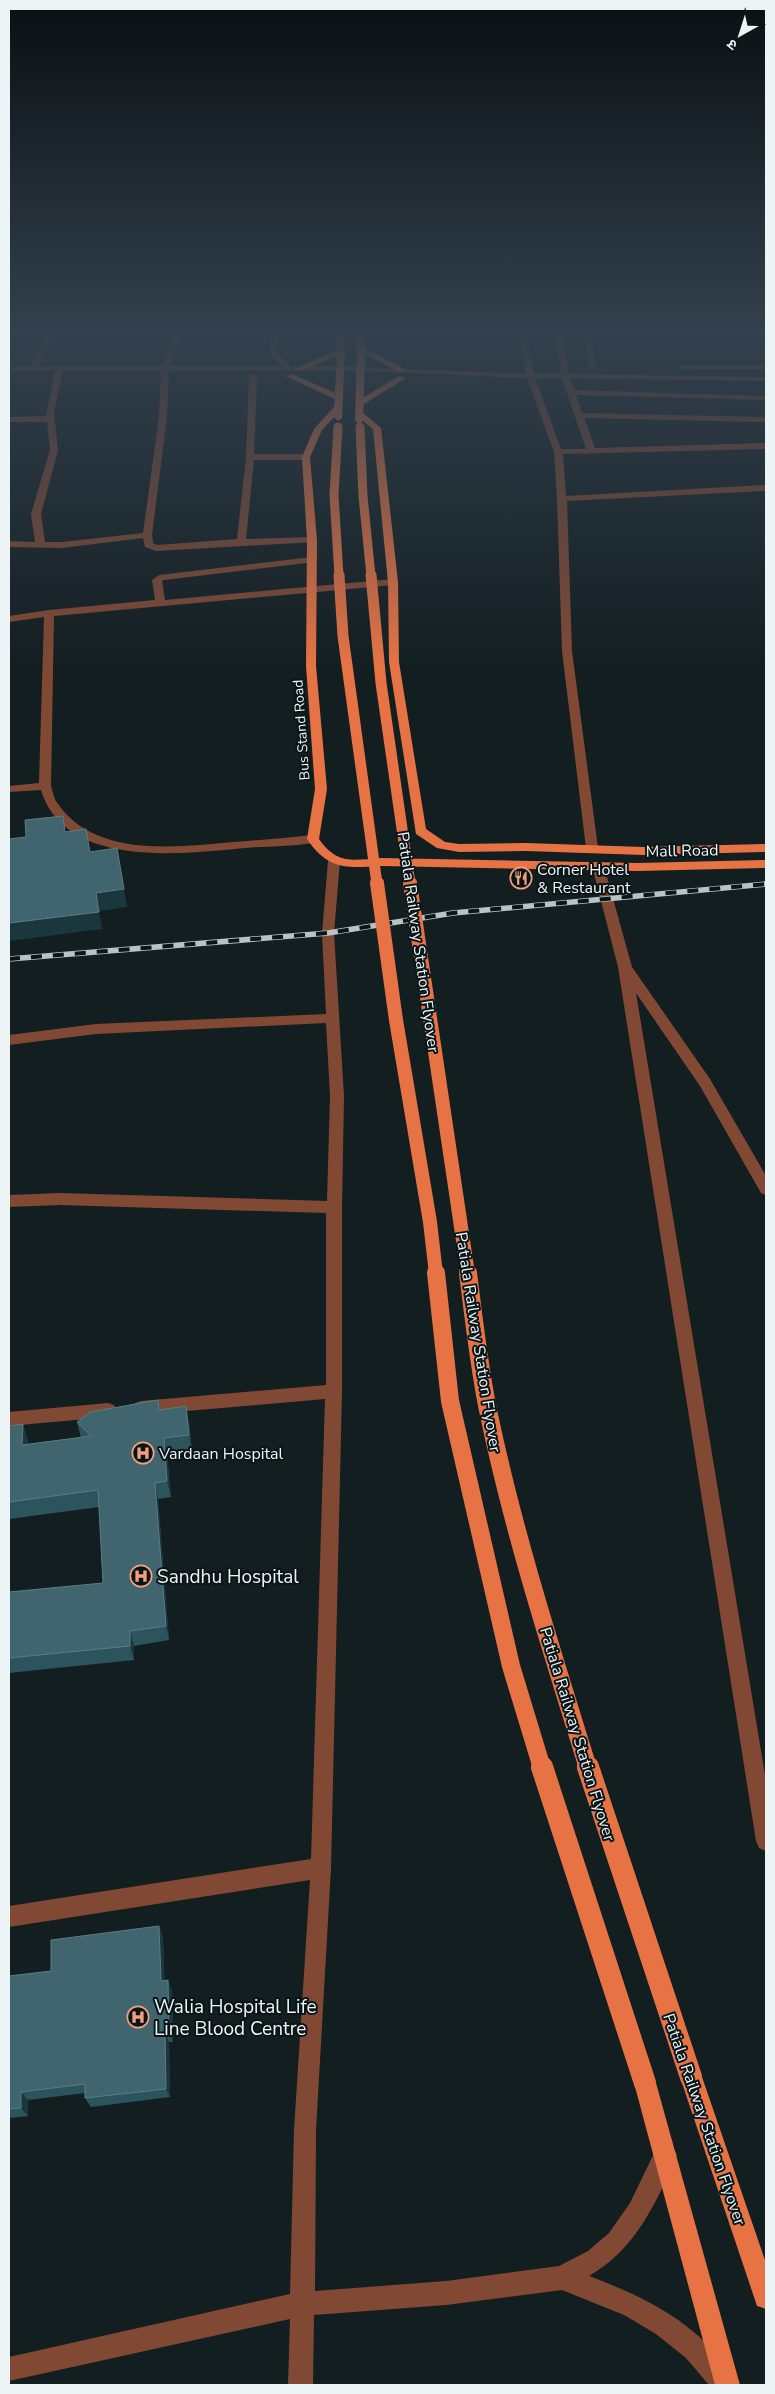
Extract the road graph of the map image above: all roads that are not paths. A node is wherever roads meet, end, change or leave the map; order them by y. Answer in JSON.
{"nodes":[{"id":1,"x":53,"y":445,"type":"edge"},
{"id":2,"x":159,"y":445,"type":"edge"},
{"id":3,"x":250,"y":445,"type":"edge"},
{"id":4,"x":311,"y":445,"type":"edge"},
{"id":5,"x":337,"y":445,"type":"edge"},
{"id":6,"x":360,"y":445,"type":"edge"},
{"id":7,"x":379,"y":445,"type":"edge"},
{"id":8,"x":555,"y":445,"type":"edge"},
{"id":9,"x":589,"y":445,"type":"edge"},
{"id":10,"x":766,"y":446,"type":"edge"},
{"id":11,"x":591,"y":450,"type":"junction"},
{"id":12,"x":558,"y":452,"type":"junction"},
{"id":13,"x":250,"y":457,"type":"junction"},
{"id":14,"x":306,"y":457,"type":"junction"},
{"id":15,"x":766,"y":488,"type":"edge"},
{"id":16,"x":562,"y":499,"type":"junction"},
{"id":17,"x":147,"y":535,"type":"junction"},
{"id":18,"x":312,"y":540,"type":"junction"},
{"id":19,"x":241,"y":542,"type":"junction"},
{"id":20,"x":9,"y":544,"type":"edge"},
{"id":21,"x":42,"y":545,"type":"junction"},
{"id":22,"x":312,"y":560,"type":"junction"},
{"id":23,"x":393,"y":582,"type":"junction"},
{"id":24,"x":313,"y":588,"type":"junction"},
{"id":25,"x":160,"y":602,"type":"junction"},
{"id":26,"x":49,"y":613,"type":"junction"},
{"id":27,"x":9,"y":619,"type":"edge"},
{"id":28,"x":45,"y":786,"type":"junction"},
{"id":29,"x":9,"y":790,"type":"edge"},
{"id":30,"x":312,"y":839,"type":"junction"},
{"id":31,"x":592,"y":848,"type":"junction"},
{"id":32,"x":766,"y":848,"type":"edge"},
{"id":33,"x":334,"y":861,"type":"junction"},
{"id":34,"x":766,"y":864,"type":"edge"},
{"id":35,"x":598,"y":866,"type":"junction"},
{"id":36,"x":625,"y":967,"type":"junction"},
{"id":37,"x":332,"y":1018,"type":"junction"},
{"id":38,"x":9,"y":1040,"type":"edge"},
{"id":39,"x":766,"y":1189,"type":"edge"},
{"id":40,"x":9,"y":1201,"type":"edge"},
{"id":41,"x":334,"y":1207,"type":"junction"},
{"id":42,"x":334,"y":1391,"type":"junction"},
{"id":43,"x":9,"y":1419,"type":"edge"},
{"id":44,"x":766,"y":1841,"type":"edge"},
{"id":45,"x":321,"y":1868,"type":"junction"},
{"id":46,"x":9,"y":1916,"type":"edge"},
{"id":47,"x":665,"y":2155,"type":"junction"},
{"id":48,"x":562,"y":2278,"type":"junction"},
{"id":49,"x":766,"y":2297,"type":"edge"},
{"id":50,"x":302,"y":2304,"type":"junction"},
{"id":51,"x":9,"y":2369,"type":"edge"},
{"id":52,"x":301,"y":2385,"type":"edge"},
{"id":53,"x":724,"y":2385,"type":"edge"},
{"id":54,"x":728,"y":2385,"type":"edge"}],
"edges":[{"from":1,"to":21,"type":"street"},
{"from":2,"to":17,"type":"street"},
{"from":3,"to":13,"type":"street"},
{"from":4,"to":14,"type":"main road","name":"Bus Stand Road"},
{"from":5,"to":47,"type":"main road","name":"Patiala Railway Station Flyover","bridge":true},
{"from":6,"to":49,"type":"main road","name":"Patiala Railway Station Flyover","bridge":true},
{"from":7,"to":23,"type":"main road"},
{"from":8,"to":12,"type":"street"},
{"from":9,"to":11,"type":"street"},
{"from":10,"to":11,"type":"street"},
{"from":11,"to":12,"type":"street"},
{"from":12,"to":16,"type":"street"},
{"from":13,"to":14,"type":"street"},
{"from":13,"to":19,"type":"street"},
{"from":14,"to":18,"type":"main road","name":"Bus Stand Road"},
{"from":15,"to":16,"type":"street"},
{"from":16,"to":31,"type":"street"},
{"from":17,"to":19,"type":"street"},
{"from":17,"to":21,"type":"street"},
{"from":18,"to":19,"type":"street"},
{"from":18,"to":22,"type":"main road","name":"Bus Stand Road"},
{"from":20,"to":21,"type":"street"},
{"from":22,"to":24,"type":"main road","name":"Bus Stand Road"},
{"from":22,"to":25,"type":"street"},
{"from":23,"to":24,"type":"street"},
{"from":23,"to":31,"type":"main road"},
{"from":24,"to":25,"type":"street"},
{"from":24,"to":30,"type":"main road","name":"Bus Stand Road"},
{"from":25,"to":26,"type":"street"},
{"from":26,"to":27,"type":"street"},
{"from":26,"to":28,"type":"street"},
{"from":28,"to":29,"type":"street"},
{"from":28,"to":30,"type":"street"},
{"from":30,"to":33,"type":"main road"},
{"from":31,"to":32,"type":"main road","name":"Mall Road"},
{"from":33,"to":35,"type":"main road"},
{"from":33,"to":37,"type":"street"},
{"from":34,"to":35,"type":"main road","name":"Mall Road"},
{"from":35,"to":36,"type":"street"},
{"from":36,"to":39,"type":"street"},
{"from":36,"to":44,"type":"street"},
{"from":37,"to":38,"type":"street"},
{"from":37,"to":41,"type":"street"},
{"from":40,"to":41,"type":"street"},
{"from":41,"to":42,"type":"street"},
{"from":42,"to":43,"type":"street"},
{"from":42,"to":45,"type":"street"},
{"from":45,"to":46,"type":"street"},
{"from":45,"to":50,"type":"street"},
{"from":47,"to":48,"type":"street"},
{"from":47,"to":54,"type":"main road","name":"Patiala Railway Station Flyover"},
{"from":48,"to":50,"type":"street"},
{"from":48,"to":53,"type":"street"},
{"from":50,"to":51,"type":"street"},
{"from":50,"to":52,"type":"street"}]}
